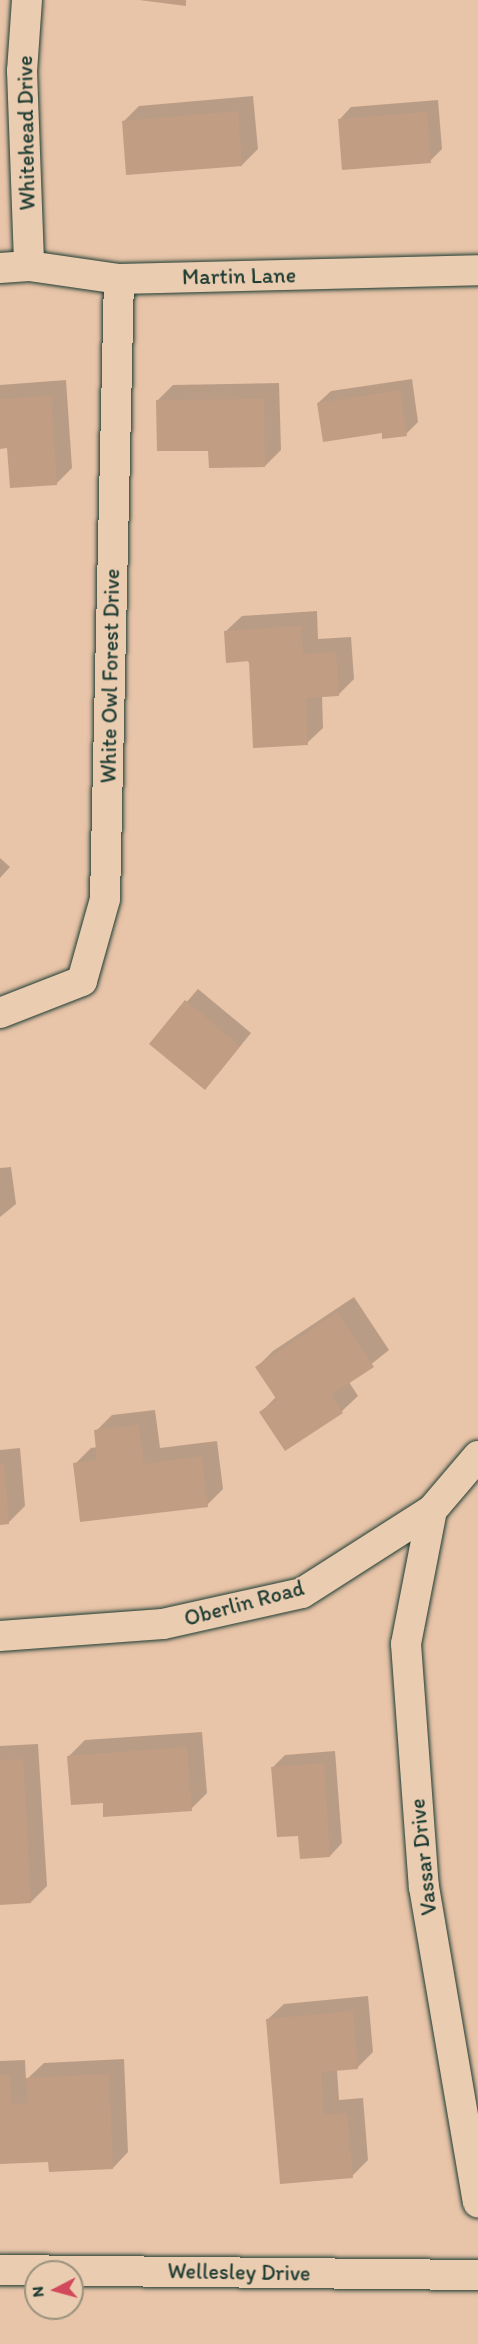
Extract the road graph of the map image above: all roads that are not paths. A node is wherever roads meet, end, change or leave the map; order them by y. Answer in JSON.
{"nodes":[{"id":1,"x":27,"y":0,"type":"edge"},
{"id":2,"x":30,"y":266,"type":"junction"},
{"id":3,"x":0,"y":268,"type":"edge"},
{"id":4,"x":478,"y":270,"type":"edge"},
{"id":5,"x":119,"y":279,"type":"junction"},
{"id":6,"x":0,"y":1013,"type":"edge"},
{"id":7,"x":478,"y":1456,"type":"edge"},
{"id":8,"x":432,"y":1510,"type":"junction"},
{"id":9,"x":0,"y":1636,"type":"edge"},
{"id":10,"x":478,"y":2202,"type":"edge"},
{"id":11,"x":0,"y":2270,"type":"edge"},
{"id":12,"x":478,"y":2275,"type":"edge"}],
"edges":[{"from":1,"to":2,"type":"street","name":"Whitehead Drive"},
{"from":2,"to":3,"type":"street","name":"Martin Lane"},
{"from":2,"to":5,"type":"street","name":"Martin Lane"},
{"from":4,"to":5,"type":"street","name":"Martin Lane"},
{"from":5,"to":6,"type":"street","name":"White Owl Forest Drive"},
{"from":7,"to":8,"type":"street","name":"Oberlin Road"},
{"from":8,"to":9,"type":"street","name":"Oberlin Road"},
{"from":8,"to":10,"type":"street","name":"Vassar Drive"},
{"from":11,"to":12,"type":"street","name":"Wellesley Drive"}]}
